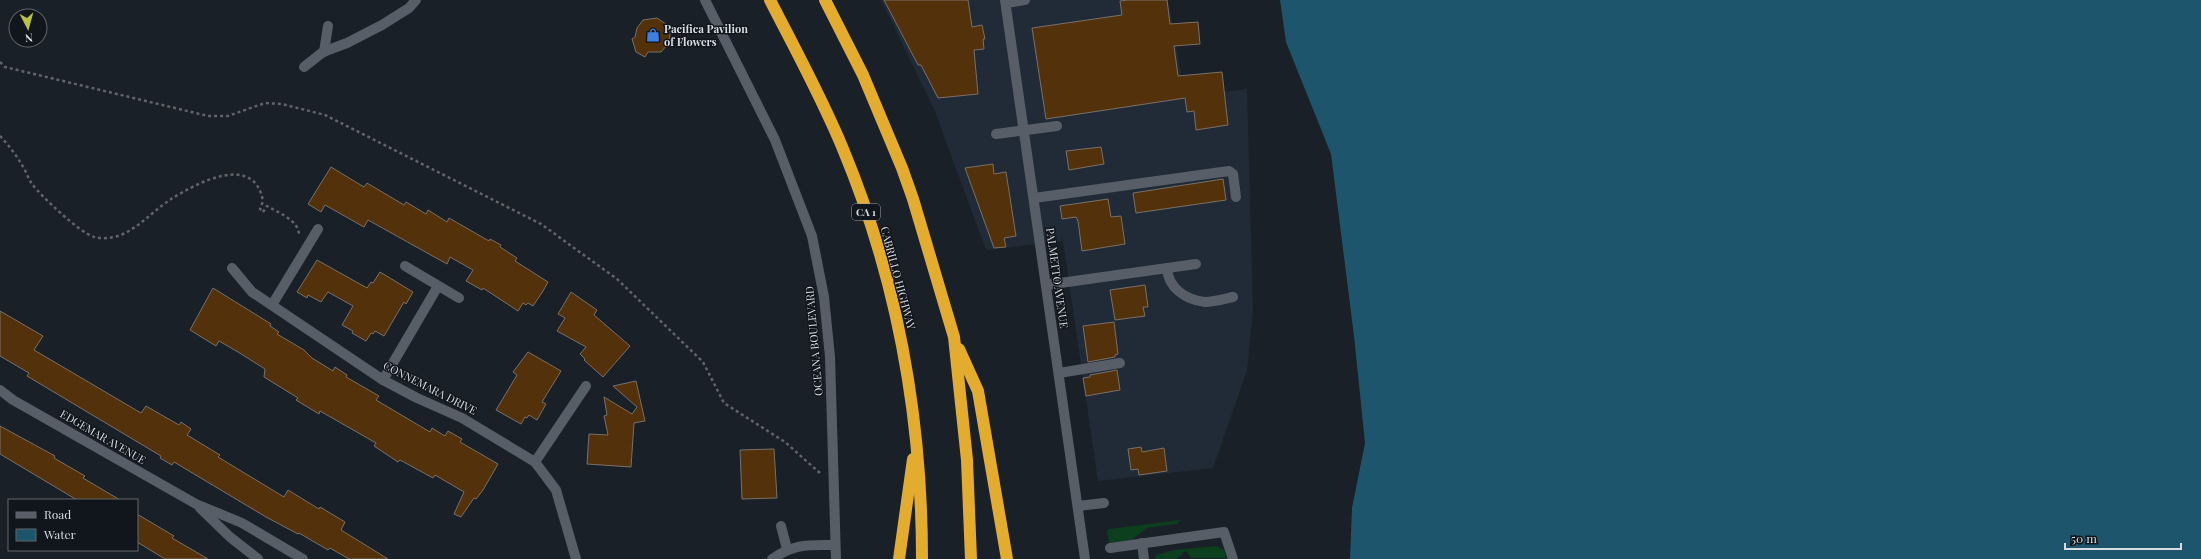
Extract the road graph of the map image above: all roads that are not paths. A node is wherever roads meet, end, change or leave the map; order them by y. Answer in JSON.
{"nodes":[{"id":1,"x":416,"y":0,"type":"edge"},
{"id":2,"x":705,"y":0,"type":"edge"},
{"id":3,"x":770,"y":0,"type":"edge"},
{"id":4,"x":826,"y":0,"type":"edge"},
{"id":5,"x":1025,"y":0,"type":"edge"},
{"id":6,"x":1005,"y":2,"type":"edge"},
{"id":7,"x":328,"y":26,"type":"dead end"},
{"id":8,"x":324,"y":52,"type":"junction"},
{"id":9,"x":304,"y":67,"type":"dead end"},
{"id":10,"x":1057,"y":126,"type":"dead end"},
{"id":11,"x":1024,"y":131,"type":"junction"},
{"id":12,"x":996,"y":134,"type":"dead end"},
{"id":13,"x":1236,"y":197,"type":"dead end"},
{"id":14,"x":1034,"y":198,"type":"junction"},
{"id":15,"x":318,"y":229,"type":"dead end"},
{"id":16,"x":1196,"y":264,"type":"dead end"},
{"id":17,"x":404,"y":266,"type":"dead end"},
{"id":18,"x":232,"y":268,"type":"dead end"},
{"id":19,"x":1167,"y":268,"type":"junction"},
{"id":20,"x":438,"y":286,"type":"junction"},
{"id":21,"x":1046,"y":286,"type":"junction"},
{"id":22,"x":1233,"y":297,"type":"dead end"},
{"id":23,"x":459,"y":298,"type":"dead end"},
{"id":24,"x":272,"y":305,"type":"junction"},
{"id":25,"x":954,"y":337,"type":"junction"},
{"id":26,"x":1120,"y":363,"type":"dead end"},
{"id":27,"x":1059,"y":373,"type":"junction"},
{"id":28,"x":383,"y":380,"type":"junction"},
{"id":29,"x":586,"y":386,"type":"dead end"},
{"id":30,"x":0,"y":390,"type":"edge"},
{"id":31,"x":916,"y":438,"type":"junction"},
{"id":32,"x":987,"y":439,"type":"junction"},
{"id":33,"x":535,"y":462,"type":"junction"},
{"id":34,"x":1104,"y":503,"type":"dead end"},
{"id":35,"x":196,"y":504,"type":"junction"},
{"id":36,"x":1078,"y":506,"type":"junction"},
{"id":37,"x":781,"y":526,"type":"dead end"},
{"id":38,"x":1142,"y":543,"type":"junction"},
{"id":39,"x":835,"y":545,"type":"junction"},
{"id":40,"x":1110,"y":548,"type":"dead end"},
{"id":41,"x":781,"y":555,"type":"edge"},
{"id":42,"x":258,"y":559,"type":"edge"},
{"id":43,"x":303,"y":559,"type":"edge"},
{"id":44,"x":576,"y":559,"type":"edge"},
{"id":45,"x":836,"y":559,"type":"edge"},
{"id":46,"x":899,"y":559,"type":"edge"},
{"id":47,"x":922,"y":559,"type":"edge"},
{"id":48,"x":971,"y":559,"type":"edge"},
{"id":49,"x":999,"y":559,"type":"edge"},
{"id":50,"x":1007,"y":559,"type":"edge"},
{"id":51,"x":1085,"y":559,"type":"edge"},
{"id":52,"x":1144,"y":559,"type":"edge"},
{"id":53,"x":1233,"y":559,"type":"edge"}],
"edges":[{"from":1,"to":8,"type":"street"},
{"from":2,"to":39,"type":"street","name":"OCEANA BOULEVARD"},
{"from":3,"to":31,"type":"highway","name":"CABRILLO HIGHWAY","number":"CA 1"},
{"from":4,"to":25,"type":"highway"},
{"from":5,"to":6,"type":"street"},
{"from":6,"to":11,"type":"street","name":"PALMETTO AVENUE"},
{"from":7,"to":8,"type":"street"},
{"from":8,"to":9,"type":"street"},
{"from":10,"to":11,"type":"street"},
{"from":11,"to":12,"type":"street"},
{"from":11,"to":14,"type":"street","name":"PALMETTO AVENUE"},
{"from":13,"to":14,"type":"street"},
{"from":14,"to":21,"type":"street","name":"PALMETTO AVENUE"},
{"from":15,"to":24,"type":"street"},
{"from":16,"to":19,"type":"street"},
{"from":17,"to":20,"type":"street"},
{"from":18,"to":24,"type":"street","name":"CONNEMARA DRIVE"},
{"from":19,"to":21,"type":"street"},
{"from":19,"to":22,"type":"street"},
{"from":20,"to":23,"type":"street"},
{"from":20,"to":28,"type":"street"},
{"from":21,"to":27,"type":"street","name":"PALMETTO AVENUE"},
{"from":24,"to":28,"type":"street","name":"CONNEMARA DRIVE"},
{"from":25,"to":32,"type":"highway"},
{"from":25,"to":48,"type":"highway"},
{"from":26,"to":27,"type":"street"},
{"from":27,"to":36,"type":"street","name":"PALMETTO AVENUE"},
{"from":28,"to":33,"type":"street","name":"CONNEMARA DRIVE"},
{"from":29,"to":33,"type":"street"},
{"from":30,"to":35,"type":"street","name":"EDGEMAR AVENUE"},
{"from":31,"to":46,"type":"highway"},
{"from":31,"to":47,"type":"highway","name":"CABRILLO HIGHWAY","number":"CA 1"},
{"from":32,"to":49,"type":"highway"},
{"from":32,"to":50,"type":"highway"},
{"from":33,"to":44,"type":"street","name":"CONNEMARA DRIVE"},
{"from":34,"to":36,"type":"street"},
{"from":35,"to":42,"type":"street","name":"EDGEMAR AVENUE"},
{"from":35,"to":43,"type":"street","name":"EDGEMAR AVENUE"},
{"from":36,"to":51,"type":"street","name":"PALMETTO AVENUE"},
{"from":37,"to":41,"type":"street"},
{"from":38,"to":40,"type":"street"},
{"from":38,"to":52,"type":"street"},
{"from":38,"to":53,"type":"street"},
{"from":39,"to":41,"type":"street"},
{"from":39,"to":45,"type":"street","name":"OCEANA BOULEVARD"}]}
